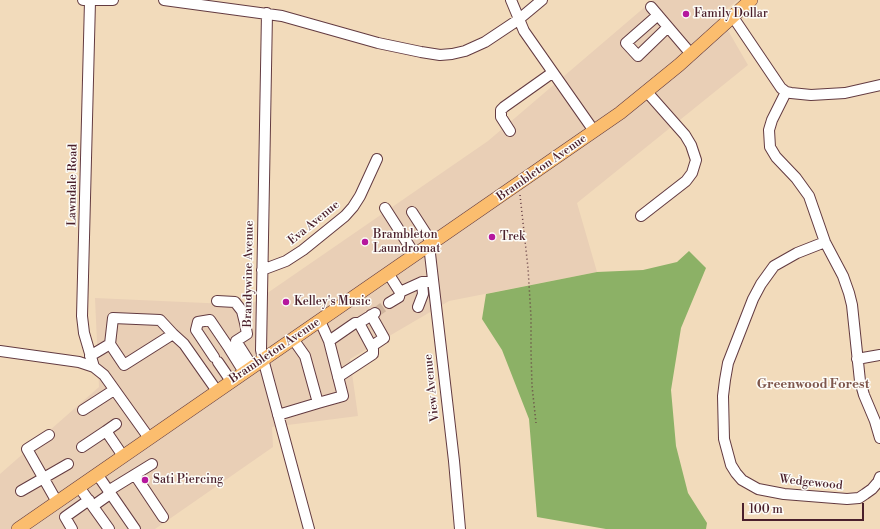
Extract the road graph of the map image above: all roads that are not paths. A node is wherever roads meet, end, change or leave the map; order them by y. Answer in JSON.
{"nodes":[{"id":1,"x":87,"y":0,"type":"edge"},
{"id":2,"x":113,"y":0,"type":"edge"},
{"id":3,"x":164,"y":0,"type":"edge"},
{"id":4,"x":511,"y":0,"type":"edge"},
{"id":5,"x":542,"y":0,"type":"edge"},
{"id":6,"x":751,"y":0,"type":"edge"},
{"id":7,"x":651,"y":6,"type":"dead end"},
{"id":8,"x":266,"y":13,"type":"junction"},
{"id":9,"x":658,"y":15,"type":"junction"},
{"id":10,"x":733,"y":17,"type":"junction"},
{"id":11,"x":518,"y":20,"type":"junction"},
{"id":12,"x":668,"y":27,"type":"junction"},
{"id":13,"x":691,"y":54,"type":"junction"},
{"id":14,"x":552,"y":73,"type":"junction"},
{"id":15,"x":880,"y":85,"type":"edge"},
{"id":16,"x":647,"y":92,"type":"junction"},
{"id":17,"x":786,"y":92,"type":"junction"},
{"id":18,"x":510,"y":131,"type":"dead end"},
{"id":19,"x":594,"y":132,"type":"junction"},
{"id":20,"x":377,"y":159,"type":"dead end"},
{"id":21,"x":385,"y":208,"type":"dead end"},
{"id":22,"x":412,"y":212,"type":"dead end"},
{"id":23,"x":641,"y":216,"type":"dead end"},
{"id":24,"x":825,"y":242,"type":"junction"},
{"id":25,"x":431,"y":244,"type":"junction"},
{"id":26,"x":415,"y":255,"type":"junction"},
{"id":27,"x":262,"y":270,"type":"junction"},
{"id":28,"x":388,"y":273,"type":"junction"},
{"id":29,"x":422,"y":282,"type":"junction"},
{"id":30,"x":433,"y":282,"type":"junction"},
{"id":31,"x":400,"y":292,"type":"junction"},
{"id":32,"x":217,"y":301,"type":"dead end"},
{"id":33,"x":389,"y":303,"type":"tunnel mouth"},
{"id":34,"x":418,"y":307,"type":"dead end"},
{"id":35,"x":320,"y":321,"type":"junction"},
{"id":36,"x":359,"y":323,"type":"junction"},
{"id":37,"x":173,"y":334,"type":"junction"},
{"id":38,"x":246,"y":334,"type":"junction"},
{"id":39,"x":261,"y":334,"type":"junction"},
{"id":40,"x":293,"y":339,"type":"junction"},
{"id":41,"x":329,"y":341,"type":"junction"},
{"id":42,"x":110,"y":344,"type":"junction"},
{"id":43,"x":372,"y":346,"type":"junction"},
{"id":44,"x":0,"y":351,"type":"edge"},
{"id":45,"x":880,"y":355,"type":"edge"},
{"id":46,"x":90,"y":356,"type":"junction"},
{"id":47,"x":857,"y":359,"type":"junction"},
{"id":48,"x":253,"y":366,"type":"junction"},
{"id":49,"x":94,"y":367,"type":"junction"},
{"id":50,"x":338,"y":377,"type":"junction"},
{"id":51,"x":231,"y":381,"type":"junction"},
{"id":52,"x":114,"y":390,"type":"junction"},
{"id":53,"x":217,"y":391,"type":"junction"},
{"id":54,"x":318,"y":403,"type":"junction"},
{"id":55,"x":83,"y":410,"type":"dead end"},
{"id":56,"x":278,"y":415,"type":"junction"},
{"id":57,"x":116,"y":424,"type":"dead end"},
{"id":58,"x":106,"y":431,"type":"junction"},
{"id":59,"x":49,"y":435,"type":"dead end"},
{"id":60,"x":149,"y":438,"type":"junction"},
{"id":61,"x":880,"y":438,"type":"edge"},
{"id":62,"x":82,"y":447,"type":"dead end"},
{"id":63,"x":123,"y":456,"type":"junction"},
{"id":64,"x":68,"y":464,"type":"dead end"},
{"id":65,"x":152,"y":464,"type":"dead end"},
{"id":66,"x":97,"y":474,"type":"junction"},
{"id":67,"x":135,"y":475,"type":"junction"},
{"id":68,"x":880,"y":477,"type":"edge"},
{"id":69,"x":43,"y":478,"type":"junction"},
{"id":70,"x":79,"y":486,"type":"junction"},
{"id":71,"x":21,"y":491,"type":"dead end"},
{"id":72,"x":109,"y":492,"type":"junction"},
{"id":73,"x":57,"y":502,"type":"junction"},
{"id":74,"x":91,"y":503,"type":"junction"},
{"id":75,"x":163,"y":517,"type":"dead end"},
{"id":76,"x":18,"y":529,"type":"edge"},
{"id":77,"x":72,"y":529,"type":"edge"},
{"id":78,"x":109,"y":529,"type":"edge"},
{"id":79,"x":135,"y":529,"type":"edge"},
{"id":80,"x":309,"y":529,"type":"edge"},
{"id":81,"x":460,"y":529,"type":"edge"}],
"edges":[{"from":1,"to":2,"type":"street"},
{"from":1,"to":46,"type":"street","name":"Lawndale Road"},
{"from":3,"to":8,"type":"street"},
{"from":4,"to":11,"type":"street"},
{"from":5,"to":11,"type":"street"},
{"from":6,"to":10,"type":"main road","name":"Brambleton Avenue"},
{"from":7,"to":9,"type":"street"},
{"from":8,"to":11,"type":"street"},
{"from":8,"to":27,"type":"street","name":"Brandywine Avenue"},
{"from":9,"to":12,"type":"street"},
{"from":9,"to":12,"type":"street"},
{"from":10,"to":13,"type":"main road","name":"Brambleton Avenue"},
{"from":10,"to":17,"type":"street"},
{"from":11,"to":14,"type":"street"},
{"from":12,"to":13,"type":"street"},
{"from":13,"to":16,"type":"main road","name":"Brambleton Avenue"},
{"from":14,"to":18,"type":"street"},
{"from":14,"to":19,"type":"street"},
{"from":15,"to":17,"type":"street"},
{"from":16,"to":19,"type":"main road","name":"Brambleton Avenue"},
{"from":16,"to":23,"type":"street"},
{"from":17,"to":24,"type":"street"},
{"from":19,"to":25,"type":"main road","name":"Brambleton Avenue"},
{"from":20,"to":27,"type":"street","name":"Eva Avenue"},
{"from":21,"to":26,"type":"street"},
{"from":22,"to":25,"type":"street"},
{"from":24,"to":47,"type":"street"},
{"from":24,"to":68,"type":"street","name":"Wedgewood"},
{"from":25,"to":26,"type":"main road","name":"Brambleton Avenue"},
{"from":25,"to":30,"type":"street","name":"View Avenue"},
{"from":26,"to":28,"type":"main road","name":"Brambleton Avenue"},
{"from":27,"to":39,"type":"street","name":"Brandywine Avenue"},
{"from":28,"to":31,"type":"street"},
{"from":28,"to":35,"type":"main road","name":"Brambleton Avenue"},
{"from":29,"to":30,"type":"street"},
{"from":29,"to":31,"type":"street"},
{"from":29,"to":34,"type":"street"},
{"from":30,"to":81,"type":"street","name":"View Avenue"},
{"from":31,"to":33,"type":"street"},
{"from":32,"to":38,"type":"street"},
{"from":35,"to":40,"type":"main road","name":"Brambleton Avenue"},
{"from":35,"to":41,"type":"street"},
{"from":36,"to":41,"type":"street"},
{"from":36,"to":43,"type":"street"},
{"from":36,"to":43,"type":"street"},
{"from":37,"to":42,"type":"street"},
{"from":37,"to":42,"type":"street"},
{"from":37,"to":53,"type":"street"},
{"from":38,"to":39,"type":"street"},
{"from":38,"to":48,"type":"street"},
{"from":39,"to":48,"type":"street","name":"Brandywine Avenue"},
{"from":40,"to":48,"type":"main road","name":"Brambleton Avenue"},
{"from":40,"to":54,"type":"street"},
{"from":41,"to":50,"type":"street"},
{"from":42,"to":46,"type":"street"},
{"from":43,"to":50,"type":"street"},
{"from":44,"to":49,"type":"street"},
{"from":45,"to":47,"type":"street"},
{"from":46,"to":49,"type":"street","name":"Lawndale Road"},
{"from":47,"to":61,"type":"street"},
{"from":48,"to":51,"type":"main road","name":"Brambleton Avenue"},
{"from":48,"to":51,"type":"street"},
{"from":48,"to":56,"type":"street","name":"Brandywine Avenue"},
{"from":49,"to":52,"type":"street"},
{"from":50,"to":54,"type":"street"},
{"from":51,"to":53,"type":"main road","name":"Brambleton Avenue"},
{"from":52,"to":55,"type":"street"},
{"from":52,"to":60,"type":"street"},
{"from":53,"to":60,"type":"main road","name":"Brambleton Avenue"},
{"from":54,"to":56,"type":"street"},
{"from":56,"to":80,"type":"street","name":"Brandywine Avenue"},
{"from":57,"to":58,"type":"street"},
{"from":58,"to":62,"type":"street"},
{"from":58,"to":63,"type":"street"},
{"from":59,"to":69,"type":"street"},
{"from":60,"to":63,"type":"main road","name":"Brambleton Avenue"},
{"from":63,"to":66,"type":"main road","name":"Brambleton Avenue"},
{"from":64,"to":69,"type":"street"},
{"from":65,"to":67,"type":"street"},
{"from":66,"to":70,"type":"main road","name":"Brambleton Avenue"},
{"from":66,"to":72,"type":"street"},
{"from":67,"to":72,"type":"street"},
{"from":67,"to":75,"type":"street"},
{"from":69,"to":71,"type":"street"},
{"from":69,"to":73,"type":"street"},
{"from":70,"to":73,"type":"main road","name":"Brambleton Avenue"},
{"from":70,"to":74,"type":"street"},
{"from":72,"to":74,"type":"street"},
{"from":72,"to":79,"type":"street"},
{"from":73,"to":76,"type":"main road","name":"Brambleton Avenue"},
{"from":74,"to":77,"type":"street"},
{"from":74,"to":78,"type":"street"}]}
